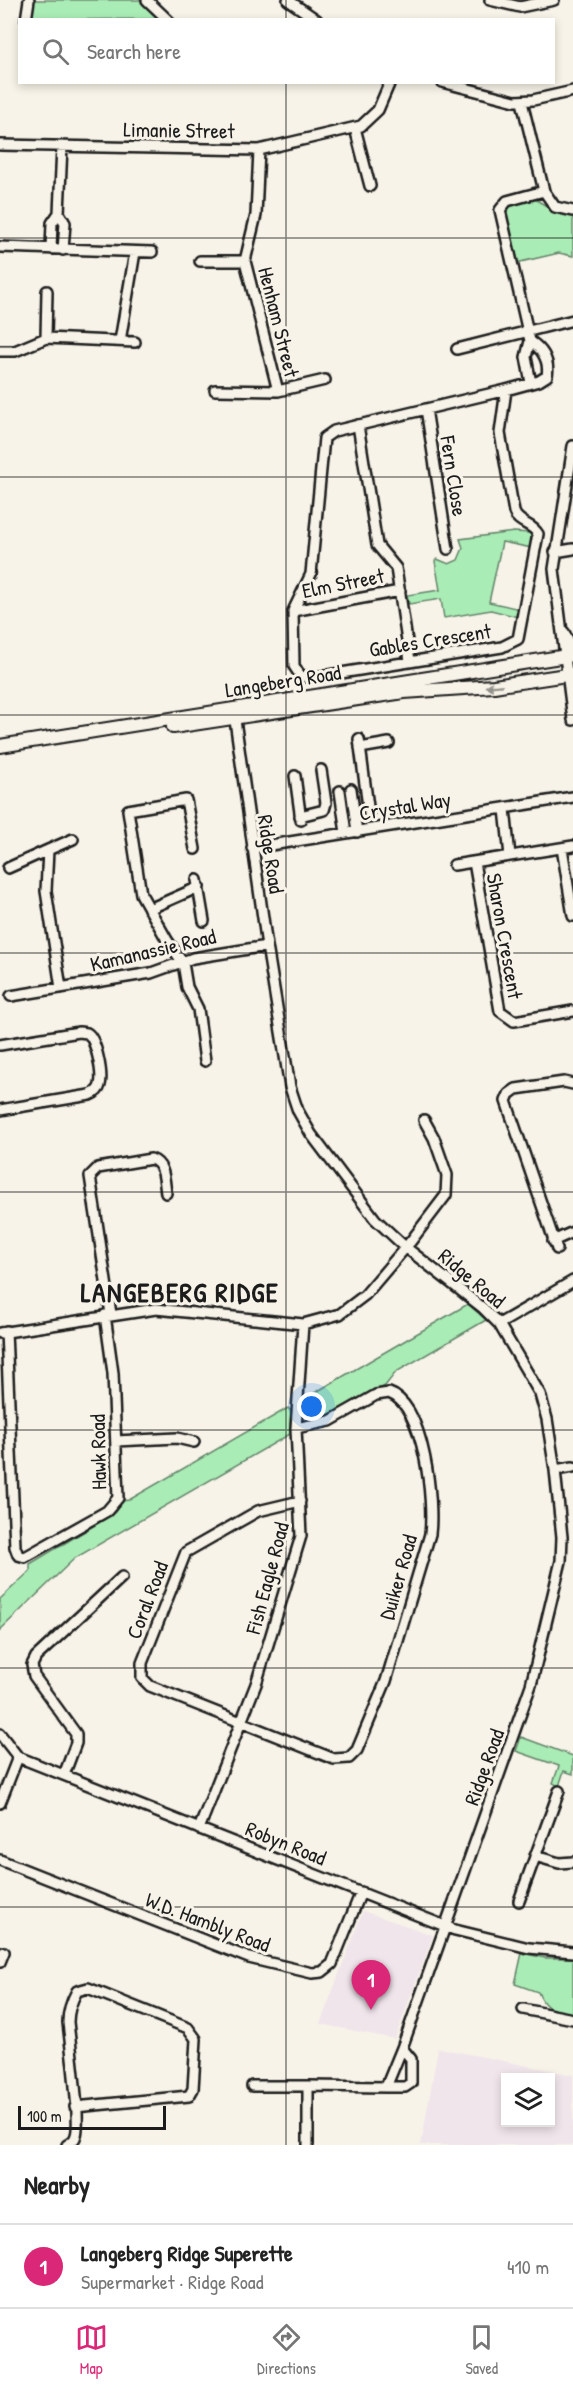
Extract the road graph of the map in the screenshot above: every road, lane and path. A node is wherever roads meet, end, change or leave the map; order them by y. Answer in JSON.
{"nodes":[{"id":1,"x":29,"y":0,"type":"edge"},
{"id":2,"x":147,"y":0,"type":"edge"},
{"id":3,"x":288,"y":0,"type":"edge"},
{"id":4,"x":490,"y":0,"type":"edge"},
{"id":5,"x":554,"y":0,"type":"edge"},
{"id":6,"x":304,"y":16,"type":"edge"},
{"id":7,"x":26,"y":18,"type":"edge"},
{"id":8,"x":166,"y":18,"type":"edge"},
{"id":9,"x":389,"y":84,"type":"edge"},
{"id":10,"x":449,"y":84,"type":"edge"},
{"id":11,"x":573,"y":91,"type":"edge"},
{"id":12,"x":522,"y":102,"type":"junction"},
{"id":13,"x":356,"y":128,"type":"junction"},
{"id":14,"x":0,"y":145,"type":"edge"},
{"id":15,"x":62,"y":146,"type":"junction"},
{"id":16,"x":259,"y":150,"type":"junction"},
{"id":17,"x":369,"y":186,"type":"dead end"},
{"id":18,"x":544,"y":191,"type":"junction"},
{"id":19,"x":573,"y":211,"type":"edge"},
{"id":20,"x":59,"y":213,"type":"junction"},
{"id":21,"x":0,"y":247,"type":"edge"},
{"id":22,"x":51,"y":249,"type":"junction"},
{"id":23,"x":63,"y":250,"type":"junction"},
{"id":24,"x":135,"y":252,"type":"junction"},
{"id":25,"x":152,"y":252,"type":"dead end"},
{"id":26,"x":200,"y":261,"type":"dead end"},
{"id":27,"x":245,"y":261,"type":"junction"},
{"id":28,"x":47,"y":291,"type":"dead end"},
{"id":29,"x":573,"y":320,"type":"edge"},
{"id":30,"x":529,"y":336,"type":"junction"},
{"id":31,"x":46,"y":338,"type":"junction"},
{"id":32,"x":120,"y":341,"type":"junction"},
{"id":33,"x":135,"y":342,"type":"dead end"},
{"id":34,"x":457,"y":349,"type":"dead end"},
{"id":35,"x":0,"y":351,"type":"edge"},
{"id":36,"x":325,"y":380,"type":"dead end"},
{"id":37,"x":531,"y":383,"type":"junction"},
{"id":38,"x":215,"y":390,"type":"dead end"},
{"id":39,"x":507,"y":390,"type":"junction"},
{"id":40,"x":278,"y":391,"type":"junction"},
{"id":41,"x":426,"y":409,"type":"junction"},
{"id":42,"x":358,"y":425,"type":"junction"},
{"id":43,"x":573,"y":446,"type":"edge"},
{"id":44,"x":571,"y":472,"type":"edge"},
{"id":45,"x":448,"y":549,"type":"dead end"},
{"id":46,"x":573,"y":549,"type":"edge"},
{"id":47,"x":555,"y":552,"type":"junction"},
{"id":48,"x":400,"y":591,"type":"junction"},
{"id":49,"x":293,"y":611,"type":"junction"},
{"id":50,"x":570,"y":654,"type":"edge"},
{"id":51,"x":410,"y":661,"type":"junction"},
{"id":52,"x":570,"y":674,"type":"edge"},
{"id":53,"x":233,"y":712,"type":"junction"},
{"id":54,"x":573,"y":720,"type":"edge"},
{"id":55,"x":389,"y":743,"type":"dead end"},
{"id":56,"x":0,"y":746,"type":"edge"},
{"id":57,"x":0,"y":753,"type":"edge"},
{"id":58,"x":321,"y":771,"type":"dead end"},
{"id":59,"x":295,"y":776,"type":"dead end"},
{"id":60,"x":365,"y":786,"type":"junction"},
{"id":61,"x":351,"y":789,"type":"junction"},
{"id":62,"x":340,"y":791,"type":"junction"},
{"id":63,"x":325,"y":794,"type":"junction"},
{"id":64,"x":570,"y":796,"type":"edge"},
{"id":65,"x":505,"y":809,"type":"junction"},
{"id":66,"x":354,"y":813,"type":"junction"},
{"id":67,"x":369,"y":813,"type":"dead end"},
{"id":68,"x":343,"y":815,"type":"junction"},
{"id":69,"x":357,"y":832,"type":"junction"},
{"id":70,"x":346,"y":833,"type":"junction"},
{"id":71,"x":73,"y":839,"type":"dead end"},
{"id":72,"x":573,"y":846,"type":"edge"},
{"id":73,"x":252,"y":848,"type":"junction"},
{"id":74,"x":562,"y":848,"type":"junction"},
{"id":75,"x":195,"y":849,"type":"dead end"},
{"id":76,"x":48,"y":850,"type":"junction"},
{"id":77,"x":510,"y":856,"type":"junction"},
{"id":78,"x":474,"y":862,"type":"junction"},
{"id":79,"x":454,"y":865,"type":"dead end"},
{"id":80,"x":8,"y":868,"type":"dead end"},
{"id":81,"x":149,"y":909,"type":"junction"},
{"id":82,"x":573,"y":916,"type":"edge"},
{"id":83,"x":204,"y":921,"type":"dead end"},
{"id":84,"x":267,"y":946,"type":"junction"},
{"id":85,"x":183,"y":963,"type":"junction"},
{"id":86,"x":61,"y":988,"type":"junction"},
{"id":87,"x":11,"y":996,"type":"dead end"},
{"id":88,"x":573,"y":1011,"type":"edge"},
{"id":89,"x":0,"y":1045,"type":"edge"},
{"id":90,"x":205,"y":1061,"type":"dead end"},
{"id":91,"x":573,"y":1084,"type":"edge"},
{"id":92,"x":0,"y":1110,"type":"edge"},
{"id":93,"x":424,"y":1120,"type":"dead end"},
{"id":94,"x":166,"y":1193,"type":"dead end"},
{"id":95,"x":573,"y":1233,"type":"edge"},
{"id":96,"x":404,"y":1246,"type":"junction"},
{"id":97,"x":573,"y":1281,"type":"edge"},
{"id":98,"x":108,"y":1315,"type":"junction"},
{"id":99,"x":303,"y":1324,"type":"junction"},
{"id":100,"x":499,"y":1324,"type":"junction"},
{"id":101,"x":3,"y":1332,"type":"edge"},
{"id":102,"x":296,"y":1428,"type":"junction"},
{"id":103,"x":117,"y":1441,"type":"junction"},
{"id":104,"x":194,"y":1442,"type":"dead end"},
{"id":105,"x":573,"y":1467,"type":"edge"},
{"id":106,"x":555,"y":1470,"type":"junction"},
{"id":107,"x":300,"y":1501,"type":"junction"},
{"id":108,"x":122,"y":1576,"type":"dead end"},
{"id":109,"x":241,"y":1722,"type":"junction"},
{"id":110,"x":0,"y":1734,"type":"edge"},
{"id":111,"x":18,"y":1757,"type":"junction"},
{"id":112,"x":64,"y":1775,"type":"junction"},
{"id":113,"x":559,"y":1791,"type":"dead end"},
{"id":114,"x":0,"y":1803,"type":"edge"},
{"id":115,"x":199,"y":1828,"type":"junction"},
{"id":116,"x":535,"y":1856,"type":"junction"},
{"id":117,"x":0,"y":1860,"type":"edge"},
{"id":118,"x":573,"y":1862,"type":"edge"},
{"id":119,"x":361,"y":1892,"type":"junction"},
{"id":120,"x":519,"y":1900,"type":"dead end"},
{"id":121,"x":446,"y":1926,"type":"junction"},
{"id":122,"x":4,"y":1952,"type":"dead end"},
{"id":123,"x":573,"y":1952,"type":"edge"},
{"id":124,"x":0,"y":1962,"type":"edge"},
{"id":125,"x":523,"y":2009,"type":"dead end"},
{"id":126,"x":573,"y":2019,"type":"edge"},
{"id":127,"x":402,"y":2048,"type":"junction"},
{"id":128,"x":252,"y":2086,"type":"dead end"},
{"id":129,"x":308,"y":2086,"type":"junction"},
{"id":130,"x":386,"y":2087,"type":"junction"},
{"id":131,"x":75,"y":2107,"type":"junction"},
{"id":132,"x":67,"y":2145,"type":"edge"},
{"id":133,"x":308,"y":2145,"type":"edge"}],
"edges":[{"from":1,"to":7,"type":"street"},
{"from":2,"to":8,"type":"street"},
{"from":3,"to":6,"type":"street"},
{"from":4,"to":5,"type":"street"},
{"from":9,"to":13,"type":"street"},
{"from":10,"to":12,"type":"street"},
{"from":11,"to":12,"type":"street"},
{"from":12,"to":18,"type":"street"},
{"from":13,"to":16,"type":"street","name":"Limanie Street"},
{"from":13,"to":17,"type":"street"},
{"from":14,"to":15,"type":"street","name":"Limanie Street"},
{"from":15,"to":16,"type":"street","name":"Limanie Street"},
{"from":15,"to":20,"type":"street"},
{"from":16,"to":27,"type":"street","name":"Henham Street"},
{"from":18,"to":19,"type":"street"},
{"from":18,"to":30,"type":"street"},
{"from":20,"to":22,"type":"street"},
{"from":20,"to":23,"type":"street"},
{"from":21,"to":22,"type":"street"},
{"from":22,"to":23,"type":"street"},
{"from":23,"to":24,"type":"street"},
{"from":24,"to":25,"type":"street"},
{"from":24,"to":32,"type":"street"},
{"from":26,"to":27,"type":"street","name":"Henham Street"},
{"from":27,"to":40,"type":"street","name":"Henham Street"},
{"from":28,"to":31,"type":"street"},
{"from":29,"to":30,"type":"street"},
{"from":30,"to":34,"type":"street"},
{"from":30,"to":37,"type":"street"},
{"from":30,"to":37,"type":"street"},
{"from":31,"to":32,"type":"street"},
{"from":31,"to":35,"type":"street"},
{"from":32,"to":33,"type":"street"},
{"from":36,"to":40,"type":"street"},
{"from":37,"to":39,"type":"street","name":"Gables Crescent"},
{"from":38,"to":40,"type":"street"},
{"from":39,"to":41,"type":"street","name":"Gables Crescent"},
{"from":39,"to":51,"type":"street","name":"Gables Crescent"},
{"from":41,"to":42,"type":"street","name":"Gables Crescent"},
{"from":41,"to":45,"type":"street","name":"Fern Close"},
{"from":42,"to":48,"type":"street"},
{"from":42,"to":49,"type":"street","name":"Gables Crescent"},
{"from":43,"to":44,"type":"street"},
{"from":44,"to":47,"type":"street"},
{"from":46,"to":47,"type":"street"},
{"from":47,"to":50,"type":"street"},
{"from":48,"to":49,"type":"street","name":"Elm Street"},
{"from":48,"to":51,"type":"street"},
{"from":49,"to":51,"type":"street","name":"Gables Crescent"},
{"from":50,"to":52,"type":"street"},
{"from":50,"to":53,"type":"main road","name":"Langeberg Road"},
{"from":52,"to":53,"type":"main road","name":"Langeberg Road","one_way":true},
{"from":52,"to":54,"type":"street"},
{"from":53,"to":56,"type":"main road","name":"Langeberg Road"},
{"from":53,"to":57,"type":"main road","name":"Langeberg Road"},
{"from":53,"to":73,"type":"street","name":"Ridge Road"},
{"from":55,"to":60,"type":"street"},
{"from":58,"to":63,"type":"street"},
{"from":59,"to":63,"type":"street"},
{"from":60,"to":61,"type":"street"},
{"from":60,"to":67,"type":"street"},
{"from":61,"to":62,"type":"street"},
{"from":61,"to":66,"type":"street"},
{"from":62,"to":63,"type":"street"},
{"from":62,"to":68,"type":"street"},
{"from":64,"to":65,"type":"street","name":"Crystal Way"},
{"from":65,"to":69,"type":"street","name":"Crystal Way"},
{"from":65,"to":77,"type":"street","name":"Sharon Crescent"},
{"from":66,"to":68,"type":"street"},
{"from":66,"to":69,"type":"street"},
{"from":68,"to":70,"type":"street"},
{"from":69,"to":70,"type":"street","name":"Crystal Way"},
{"from":70,"to":73,"type":"street","name":"Crystal Way"},
{"from":71,"to":76,"type":"street"},
{"from":72,"to":74,"type":"street","name":"Sharon Crescent"},
{"from":73,"to":84,"type":"street","name":"Ridge Road"},
{"from":74,"to":77,"type":"street","name":"Sharon Crescent"},
{"from":74,"to":82,"type":"street"},
{"from":75,"to":81,"type":"street"},
{"from":76,"to":80,"type":"street"},
{"from":76,"to":86,"type":"street"},
{"from":77,"to":78,"type":"street","name":"Sharon Crescent"},
{"from":78,"to":79,"type":"street","name":"Sharon Crescent"},
{"from":78,"to":88,"type":"street","name":"Sharon Crescent"},
{"from":81,"to":83,"type":"street"},
{"from":81,"to":85,"type":"street"},
{"from":84,"to":85,"type":"street","name":"Kamanassie Road"},
{"from":84,"to":96,"type":"street","name":"Ridge Road"},
{"from":85,"to":86,"type":"street","name":"Kamanassie Road"},
{"from":85,"to":90,"type":"street"},
{"from":86,"to":87,"type":"street","name":"Kamanassie Road"},
{"from":89,"to":92,"type":"street"},
{"from":91,"to":95,"type":"street"},
{"from":93,"to":96,"type":"street"},
{"from":94,"to":98,"type":"street","name":"Hawk Road"},
{"from":96,"to":99,"type":"street"},
{"from":96,"to":100,"type":"street","name":"Ridge Road"},
{"from":97,"to":100,"type":"street"},
{"from":98,"to":99,"type":"street"},
{"from":98,"to":101,"type":"street"},
{"from":98,"to":103,"type":"street","name":"Hawk Road"},
{"from":99,"to":102,"type":"street","name":"Fish Eagle Road"},
{"from":100,"to":106,"type":"street","name":"Ridge Road"},
{"from":101,"to":103,"type":"street","name":"Hawk Road"},
{"from":102,"to":107,"type":"street","name":"Fish Eagle Road"},
{"from":102,"to":109,"type":"street","name":"Duiker Road"},
{"from":103,"to":104,"type":"street"},
{"from":105,"to":106,"type":"street"},
{"from":106,"to":121,"type":"street","name":"Ridge Road"},
{"from":107,"to":109,"type":"street","name":"Fish Eagle Road"},
{"from":107,"to":109,"type":"street","name":"Coral Road"},
{"from":108,"to":112,"type":"street"},
{"from":109,"to":115,"type":"street","name":"Fish Eagle Road"},
{"from":110,"to":111,"type":"street"},
{"from":111,"to":112,"type":"street","name":"Robyn Road"},
{"from":111,"to":114,"type":"street"},
{"from":112,"to":115,"type":"street","name":"Robyn Road"},
{"from":113,"to":116,"type":"street"},
{"from":115,"to":119,"type":"street","name":"Robyn Road"},
{"from":116,"to":118,"type":"street"},
{"from":116,"to":120,"type":"street"},
{"from":117,"to":119,"type":"street","name":"W.D. Hambly Road"},
{"from":119,"to":121,"type":"street","name":"Robyn Road"},
{"from":121,"to":123,"type":"street","name":"Robyn Road"},
{"from":121,"to":127,"type":"street","name":"Ridge Road"},
{"from":122,"to":124,"type":"street"},
{"from":125,"to":126,"type":"street"},
{"from":127,"to":130,"type":"street","name":"Ridge Road"},
{"from":127,"to":130,"type":"street"},
{"from":128,"to":129,"type":"street"},
{"from":129,"to":130,"type":"street"},
{"from":129,"to":133,"type":"street"},
{"from":131,"to":131,"type":"street"},
{"from":131,"to":132,"type":"street"}]}
